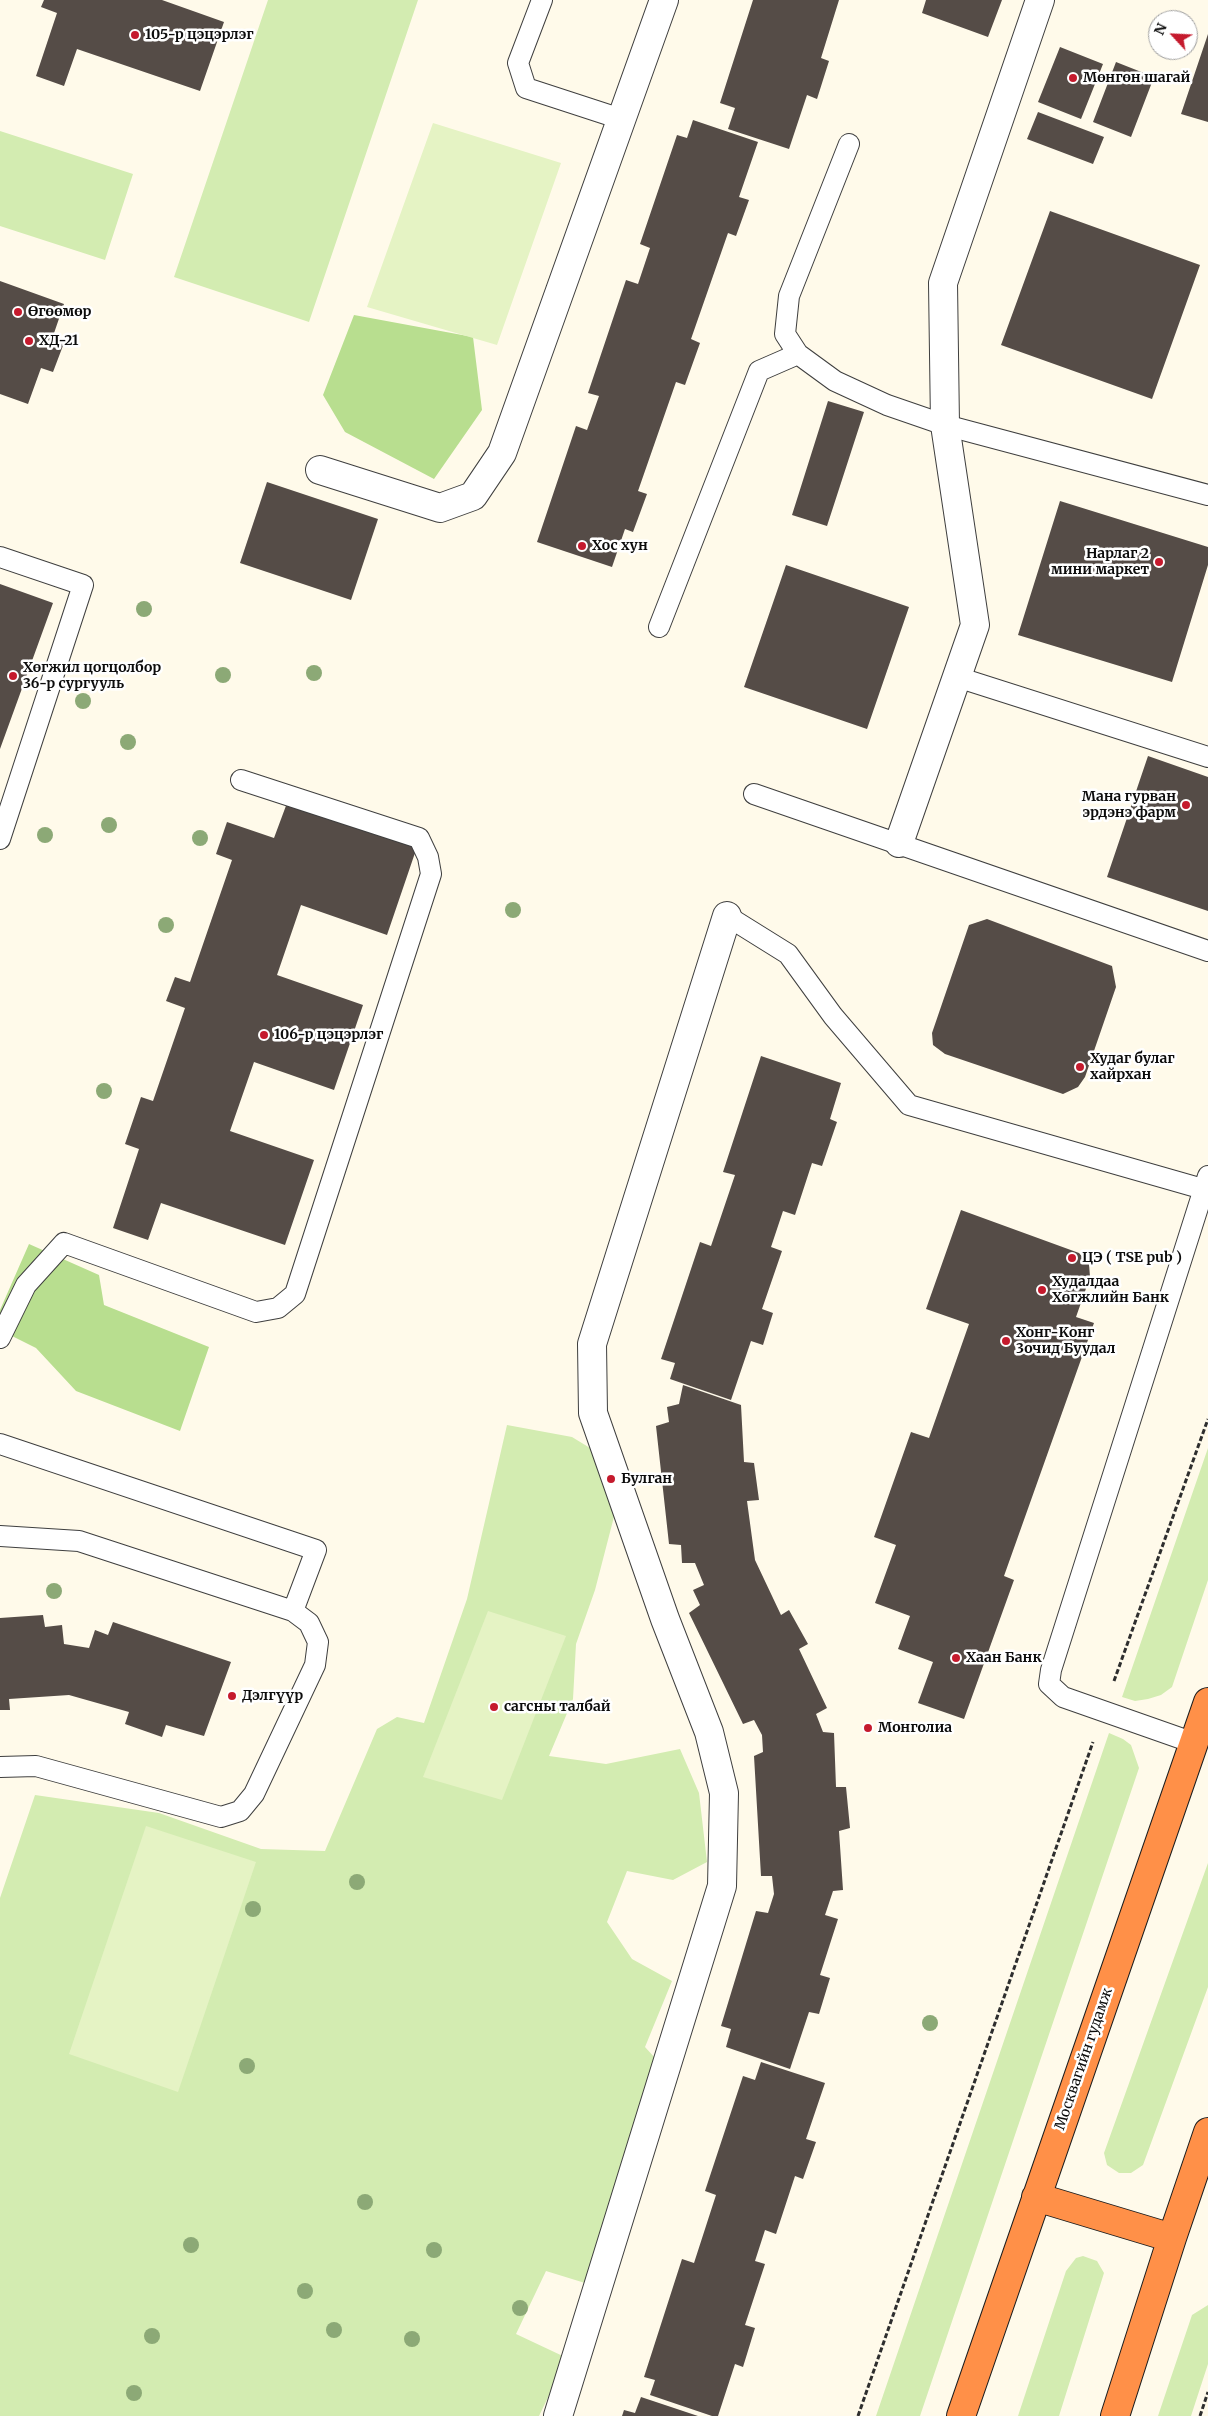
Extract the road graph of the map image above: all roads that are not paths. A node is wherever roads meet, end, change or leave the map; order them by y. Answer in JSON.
{"nodes":[{"id":1,"x":542,"y":0,"type":"edge"},
{"id":2,"x":664,"y":0,"type":"edge"},
{"id":3,"x":1040,"y":0,"type":"edge"},
{"id":4,"x":621,"y":119,"type":"junction"},
{"id":5,"x":850,"y":144,"type":"dead end"},
{"id":6,"x":798,"y":354,"type":"junction"},
{"id":7,"x":945,"y":425,"type":"junction"},
{"id":8,"x":320,"y":470,"type":"dead end"},
{"id":9,"x":1208,"y":495,"type":"edge"},
{"id":10,"x":0,"y":557,"type":"edge"},
{"id":11,"x":659,"y":627,"type":"dead end"},
{"id":12,"x":957,"y":677,"type":"junction"},
{"id":13,"x":1208,"y":756,"type":"edge"},
{"id":14,"x":241,"y":780,"type":"dead end"},
{"id":15,"x":754,"y":794,"type":"dead end"},
{"id":16,"x":0,"y":839,"type":"edge"},
{"id":17,"x":899,"y":843,"type":"junction"},
{"id":18,"x":727,"y":916,"type":"joint"},
{"id":19,"x":1208,"y":951,"type":"edge"},
{"id":20,"x":1205,"y":1183,"type":"edge"},
{"id":21,"x":0,"y":1338,"type":"edge"},
{"id":22,"x":0,"y":1444,"type":"edge"},
{"id":23,"x":0,"y":1536,"type":"edge"},
{"id":24,"x":293,"y":1611,"type":"junction"},
{"id":25,"x":1208,"y":1702,"type":"edge"},
{"id":26,"x":1194,"y":1743,"type":"junction"},
{"id":27,"x":0,"y":1767,"type":"edge"},
{"id":28,"x":1208,"y":2132,"type":"edge"},
{"id":29,"x":1036,"y":2197,"type":"junction"},
{"id":30,"x":1172,"y":2238,"type":"junction"},
{"id":31,"x":558,"y":2416,"type":"edge"},
{"id":32,"x":961,"y":2416,"type":"edge"},
{"id":33,"x":1115,"y":2416,"type":"edge"}],
"edges":[{"from":1,"to":4,"type":"lane"},
{"from":2,"to":4,"type":"street"},
{"from":3,"to":7,"type":"street"},
{"from":4,"to":8,"type":"street"},
{"from":5,"to":6,"type":"lane"},
{"from":6,"to":7,"type":"lane"},
{"from":6,"to":11,"type":"lane"},
{"from":7,"to":9,"type":"lane"},
{"from":7,"to":12,"type":"street"},
{"from":10,"to":16,"type":"lane"},
{"from":12,"to":13,"type":"lane"},
{"from":12,"to":17,"type":"street"},
{"from":14,"to":21,"type":"lane"},
{"from":15,"to":17,"type":"lane"},
{"from":17,"to":19,"type":"lane"},
{"from":18,"to":20,"type":"lane"},
{"from":18,"to":31,"type":"street"},
{"from":20,"to":26,"type":"lane"},
{"from":22,"to":24,"type":"lane"},
{"from":23,"to":24,"type":"lane"},
{"from":24,"to":27,"type":"lane"},
{"from":25,"to":26,"type":"highway","name":"Москвагийн гудамж"},
{"from":26,"to":29,"type":"highway","name":"Москвагийн гудамж"},
{"from":28,"to":30,"type":"highway"},
{"from":29,"to":30,"type":"highway"},
{"from":29,"to":32,"type":"highway","name":"Москвагийн гудамж"},
{"from":30,"to":33,"type":"highway"}]}
